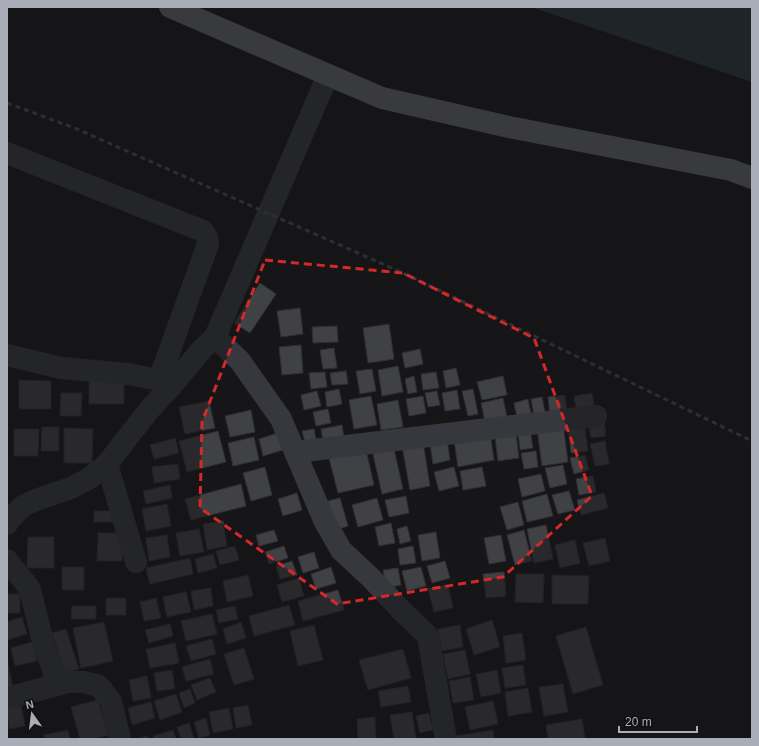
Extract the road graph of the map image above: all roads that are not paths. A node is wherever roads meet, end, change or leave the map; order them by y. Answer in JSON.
{"nodes":[{"id":1,"x":170,"y":7,"type":"edge"},
{"id":2,"x":328,"y":75,"type":"junction"},
{"id":3,"x":7,"y":153,"type":"edge"},
{"id":4,"x":752,"y":178,"type":"edge"},
{"id":5,"x":215,"y":337,"type":"junction"},
{"id":6,"x":7,"y":355,"type":"edge"},
{"id":7,"x":166,"y":382,"type":"junction"},
{"id":8,"x":596,"y":416,"type":"dead end"},
{"id":9,"x":296,"y":452,"type":"junction"},
{"id":10,"x":107,"y":464,"type":"junction"},
{"id":11,"x":7,"y":524,"type":"edge"},
{"id":12,"x":7,"y":560,"type":"edge"},
{"id":13,"x":136,"y":562,"type":"dead end"},
{"id":14,"x":68,"y":682,"type":"junction"},
{"id":15,"x":7,"y":698,"type":"edge"},
{"id":16,"x":120,"y":739,"type":"edge"},
{"id":17,"x":446,"y":739,"type":"edge"}],
"edges":[{"from":1,"to":2,"type":"highway"},
{"from":2,"to":4,"type":"highway"},
{"from":2,"to":5,"type":"street"},
{"from":3,"to":7,"type":"street"},
{"from":5,"to":7,"type":"street"},
{"from":5,"to":9,"type":"street"},
{"from":6,"to":7,"type":"street"},
{"from":7,"to":10,"type":"street"},
{"from":8,"to":9,"type":"street"},
{"from":9,"to":17,"type":"street"},
{"from":10,"to":11,"type":"street"},
{"from":10,"to":13,"type":"street"},
{"from":12,"to":14,"type":"street"},
{"from":14,"to":15,"type":"street"},
{"from":14,"to":16,"type":"street"}]}
